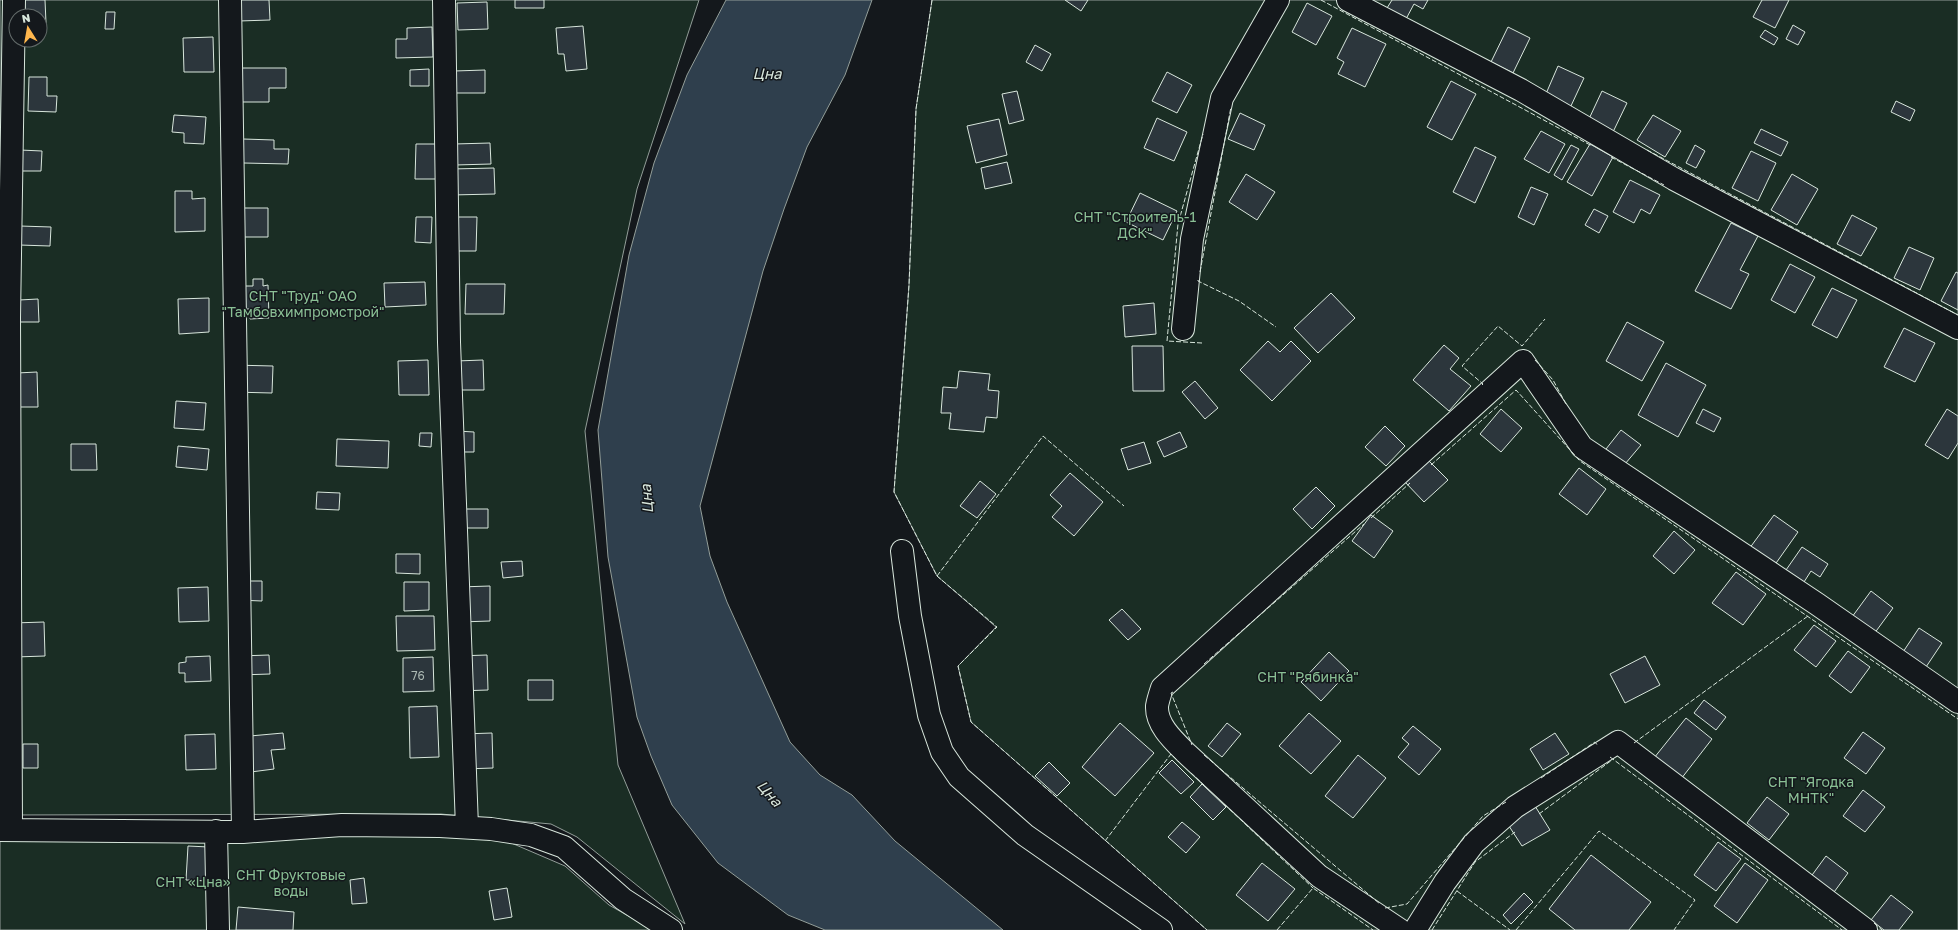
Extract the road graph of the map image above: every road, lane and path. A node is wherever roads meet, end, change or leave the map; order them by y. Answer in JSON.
{"nodes":[{"id":1,"x":14,"y":0,"type":"edge"},
{"id":2,"x":230,"y":0,"type":"edge"},
{"id":3,"x":444,"y":0,"type":"edge"},
{"id":4,"x":1278,"y":0,"type":"edge"},
{"id":5,"x":1348,"y":0,"type":"edge"},
{"id":6,"x":1958,"y":328,"type":"edge"},
{"id":7,"x":1183,"y":329,"type":"dead end"},
{"id":8,"x":902,"y":551,"type":"dead end"},
{"id":9,"x":1958,"y":702,"type":"edge"},
{"id":10,"x":467,"y":827,"type":"junction"},
{"id":11,"x":6,"y":829,"type":"edge"},
{"id":12,"x":216,"y":831,"type":"junction"},
{"id":13,"x":243,"y":832,"type":"junction"},
{"id":14,"x":218,"y":930,"type":"edge"},
{"id":15,"x":671,"y":930,"type":"edge"},
{"id":16,"x":1161,"y":930,"type":"edge"},
{"id":17,"x":1400,"y":930,"type":"edge"},
{"id":18,"x":1415,"y":930,"type":"edge"},
{"id":19,"x":1866,"y":930,"type":"edge"}],
"edges":[{"from":1,"to":11,"type":"street"},
{"from":2,"to":13,"type":"street"},
{"from":3,"to":10,"type":"street"},
{"from":4,"to":7,"type":"street"},
{"from":5,"to":6,"type":"street"},
{"from":8,"to":16,"type":"street"},
{"from":9,"to":17,"type":"street"},
{"from":10,"to":13,"type":"street"},
{"from":10,"to":15,"type":"street"},
{"from":11,"to":12,"type":"street"},
{"from":12,"to":13,"type":"street"},
{"from":12,"to":14,"type":"street"},
{"from":18,"to":19,"type":"street"}]}
